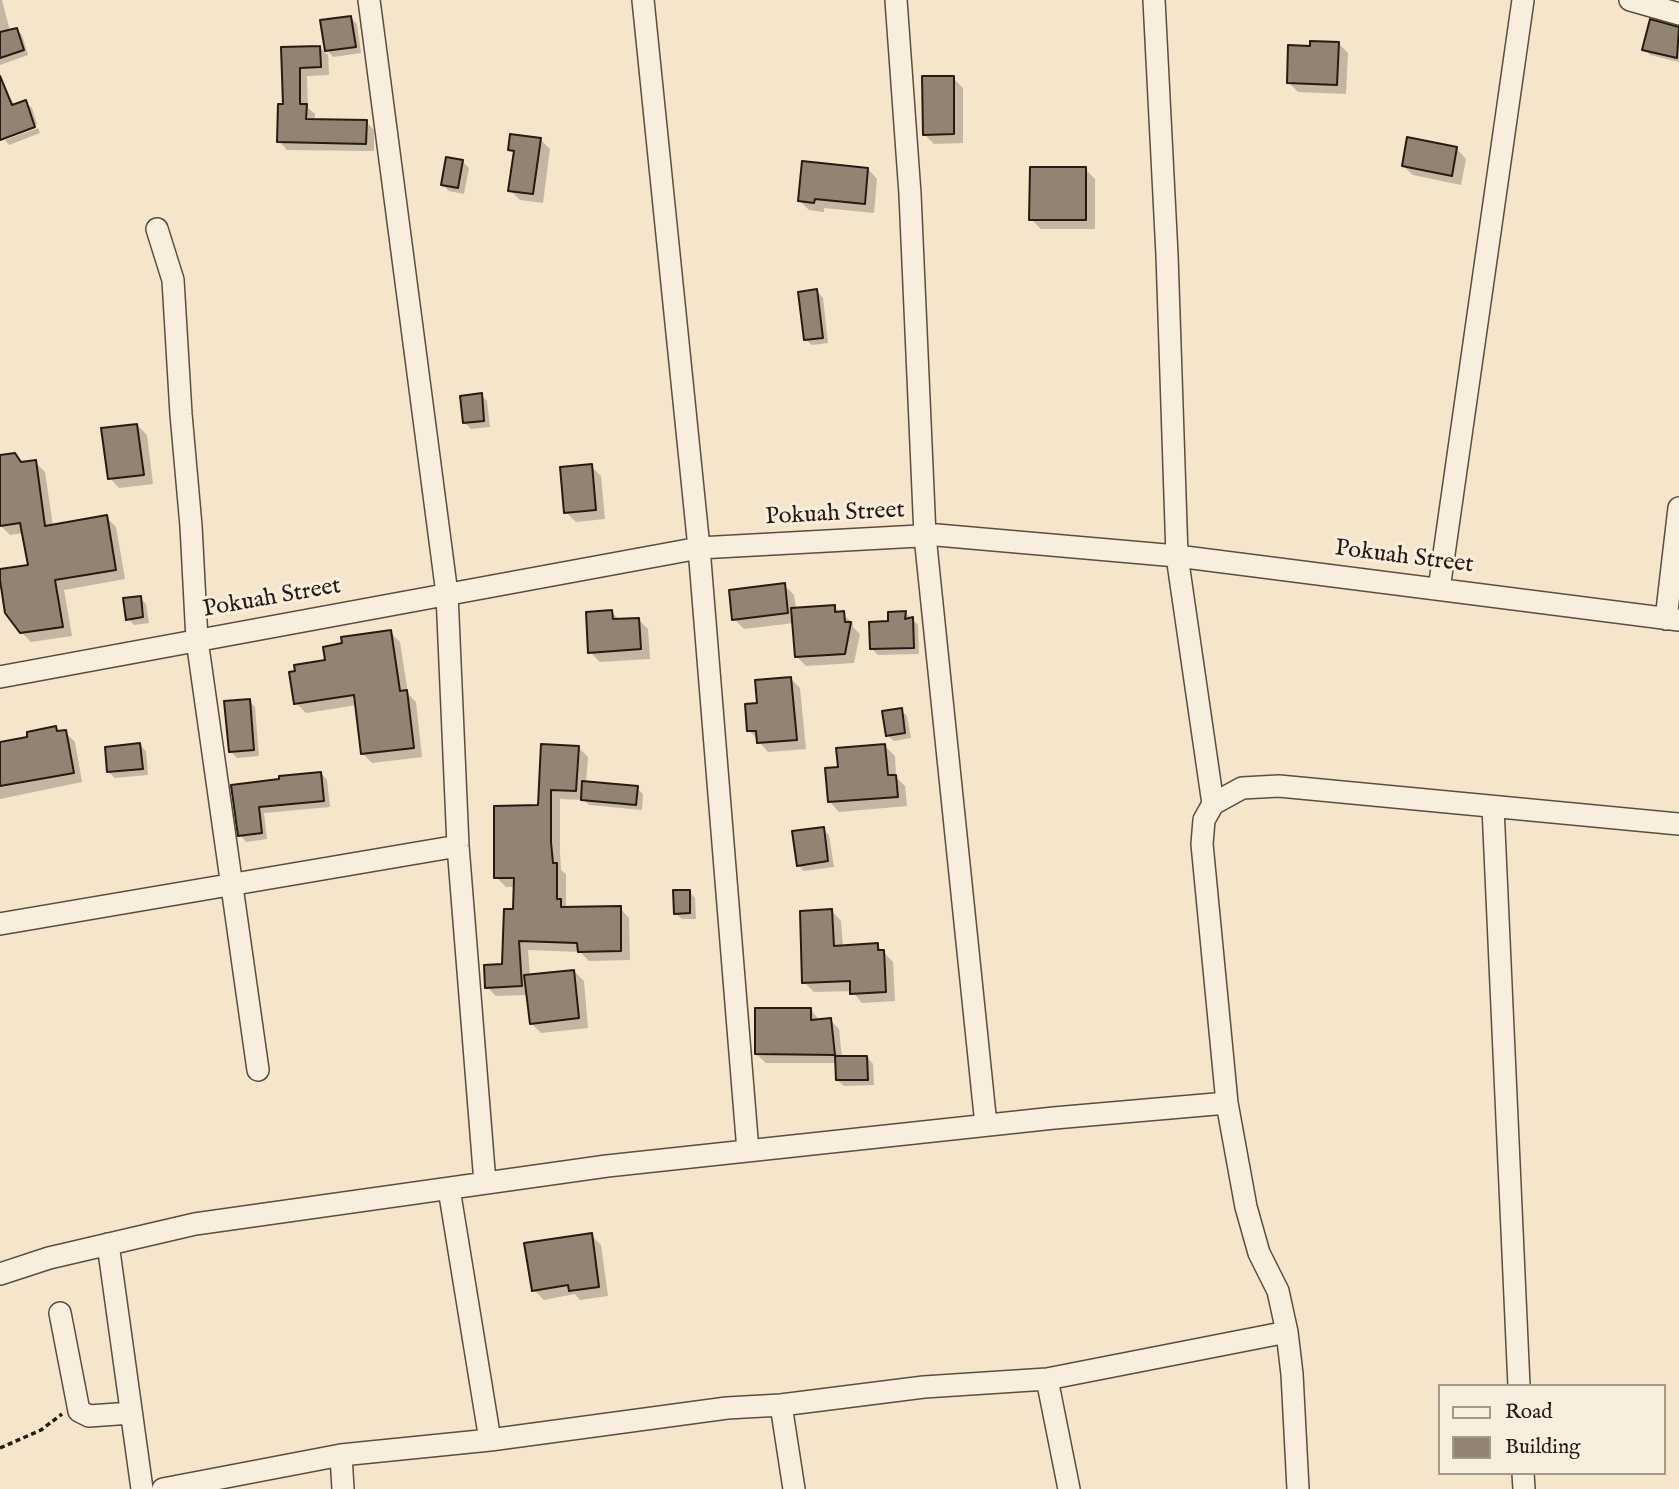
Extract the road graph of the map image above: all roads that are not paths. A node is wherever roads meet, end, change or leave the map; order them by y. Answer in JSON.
{"nodes":[{"id":1,"x":369,"y":0,"type":"edge"},
{"id":2,"x":642,"y":0,"type":"edge"},
{"id":3,"x":896,"y":0,"type":"edge"},
{"id":4,"x":1154,"y":0,"type":"edge"},
{"id":5,"x":1523,"y":0,"type":"edge"},
{"id":6,"x":1630,"y":0,"type":"edge"},
{"id":7,"x":1679,"y":14,"type":"edge"},
{"id":8,"x":157,"y":229,"type":"dead end"},
{"id":9,"x":1679,"y":508,"type":"edge"},
{"id":10,"x":925,"y":536,"type":"junction"},
{"id":11,"x":699,"y":548,"type":"junction"},
{"id":12,"x":1177,"y":556,"type":"junction"},
{"id":13,"x":1439,"y":589,"type":"junction"},
{"id":14,"x":447,"y":594,"type":"junction"},
{"id":15,"x":1672,"y":620,"type":"edge"},
{"id":16,"x":197,"y":640,"type":"junction"},
{"id":17,"x":0,"y":677,"type":"edge"},
{"id":18,"x":1213,"y":804,"type":"junction"},
{"id":19,"x":1493,"y":807,"type":"junction"},
{"id":20,"x":1679,"y":824,"type":"edge"},
{"id":21,"x":458,"y":846,"type":"junction"},
{"id":22,"x":231,"y":885,"type":"junction"},
{"id":23,"x":0,"y":924,"type":"edge"},
{"id":24,"x":258,"y":1070,"type":"dead end"},
{"id":25,"x":1227,"y":1103,"type":"junction"},
{"id":26,"x":986,"y":1125,"type":"junction"},
{"id":27,"x":748,"y":1151,"type":"junction"},
{"id":28,"x":485,"y":1183,"type":"junction"},
{"id":29,"x":449,"y":1189,"type":"junction"},
{"id":30,"x":108,"y":1244,"type":"junction"},
{"id":31,"x":0,"y":1274,"type":"edge"},
{"id":32,"x":61,"y":1313,"type":"dead end"},
{"id":33,"x":1287,"y":1332,"type":"junction"},
{"id":34,"x":1047,"y":1379,"type":"junction"},
{"id":35,"x":1519,"y":1384,"type":"edge"},
{"id":36,"x":781,"y":1405,"type":"junction"},
{"id":37,"x":131,"y":1413,"type":"junction"},
{"id":38,"x":490,"y":1440,"type":"junction"},
{"id":39,"x":341,"y":1455,"type":"junction"},
{"id":40,"x":142,"y":1489,"type":"edge"},
{"id":41,"x":163,"y":1489,"type":"edge"},
{"id":42,"x":343,"y":1489,"type":"edge"},
{"id":43,"x":794,"y":1489,"type":"edge"},
{"id":44,"x":1069,"y":1489,"type":"edge"},
{"id":45,"x":1298,"y":1489,"type":"edge"}],
"edges":[{"from":1,"to":14,"type":"street"},
{"from":2,"to":11,"type":"street"},
{"from":3,"to":10,"type":"street"},
{"from":4,"to":12,"type":"street"},
{"from":5,"to":13,"type":"street"},
{"from":6,"to":7,"type":"street"},
{"from":8,"to":16,"type":"street"},
{"from":9,"to":15,"type":"street"},
{"from":10,"to":11,"type":"street","name":"Pokuah Street"},
{"from":10,"to":12,"type":"street","name":"Pokuah Street"},
{"from":10,"to":26,"type":"street"},
{"from":11,"to":14,"type":"street","name":"Pokuah Street"},
{"from":11,"to":27,"type":"street"},
{"from":12,"to":13,"type":"street","name":"Pokuah Street"},
{"from":12,"to":18,"type":"street"},
{"from":13,"to":15,"type":"street","name":"Pokuah Street"},
{"from":14,"to":16,"type":"street","name":"Pokuah Street"},
{"from":14,"to":21,"type":"street"},
{"from":16,"to":17,"type":"street","name":"Pokuah Street"},
{"from":16,"to":22,"type":"street"},
{"from":18,"to":19,"type":"street"},
{"from":18,"to":25,"type":"street"},
{"from":19,"to":20,"type":"street"},
{"from":19,"to":35,"type":"street"},
{"from":21,"to":22,"type":"street"},
{"from":21,"to":28,"type":"street"},
{"from":22,"to":23,"type":"street"},
{"from":22,"to":24,"type":"street"},
{"from":25,"to":26,"type":"street"},
{"from":25,"to":33,"type":"street"},
{"from":26,"to":27,"type":"street"},
{"from":27,"to":28,"type":"street"},
{"from":28,"to":29,"type":"street"},
{"from":29,"to":30,"type":"street"},
{"from":29,"to":38,"type":"street"},
{"from":30,"to":31,"type":"street"},
{"from":30,"to":37,"type":"street"},
{"from":32,"to":37,"type":"street"},
{"from":33,"to":34,"type":"street"},
{"from":33,"to":45,"type":"street"},
{"from":34,"to":36,"type":"street"},
{"from":34,"to":44,"type":"street"},
{"from":36,"to":38,"type":"street"},
{"from":36,"to":43,"type":"street"},
{"from":37,"to":40,"type":"street"},
{"from":38,"to":39,"type":"street"},
{"from":39,"to":41,"type":"street"},
{"from":39,"to":42,"type":"street"}]}
